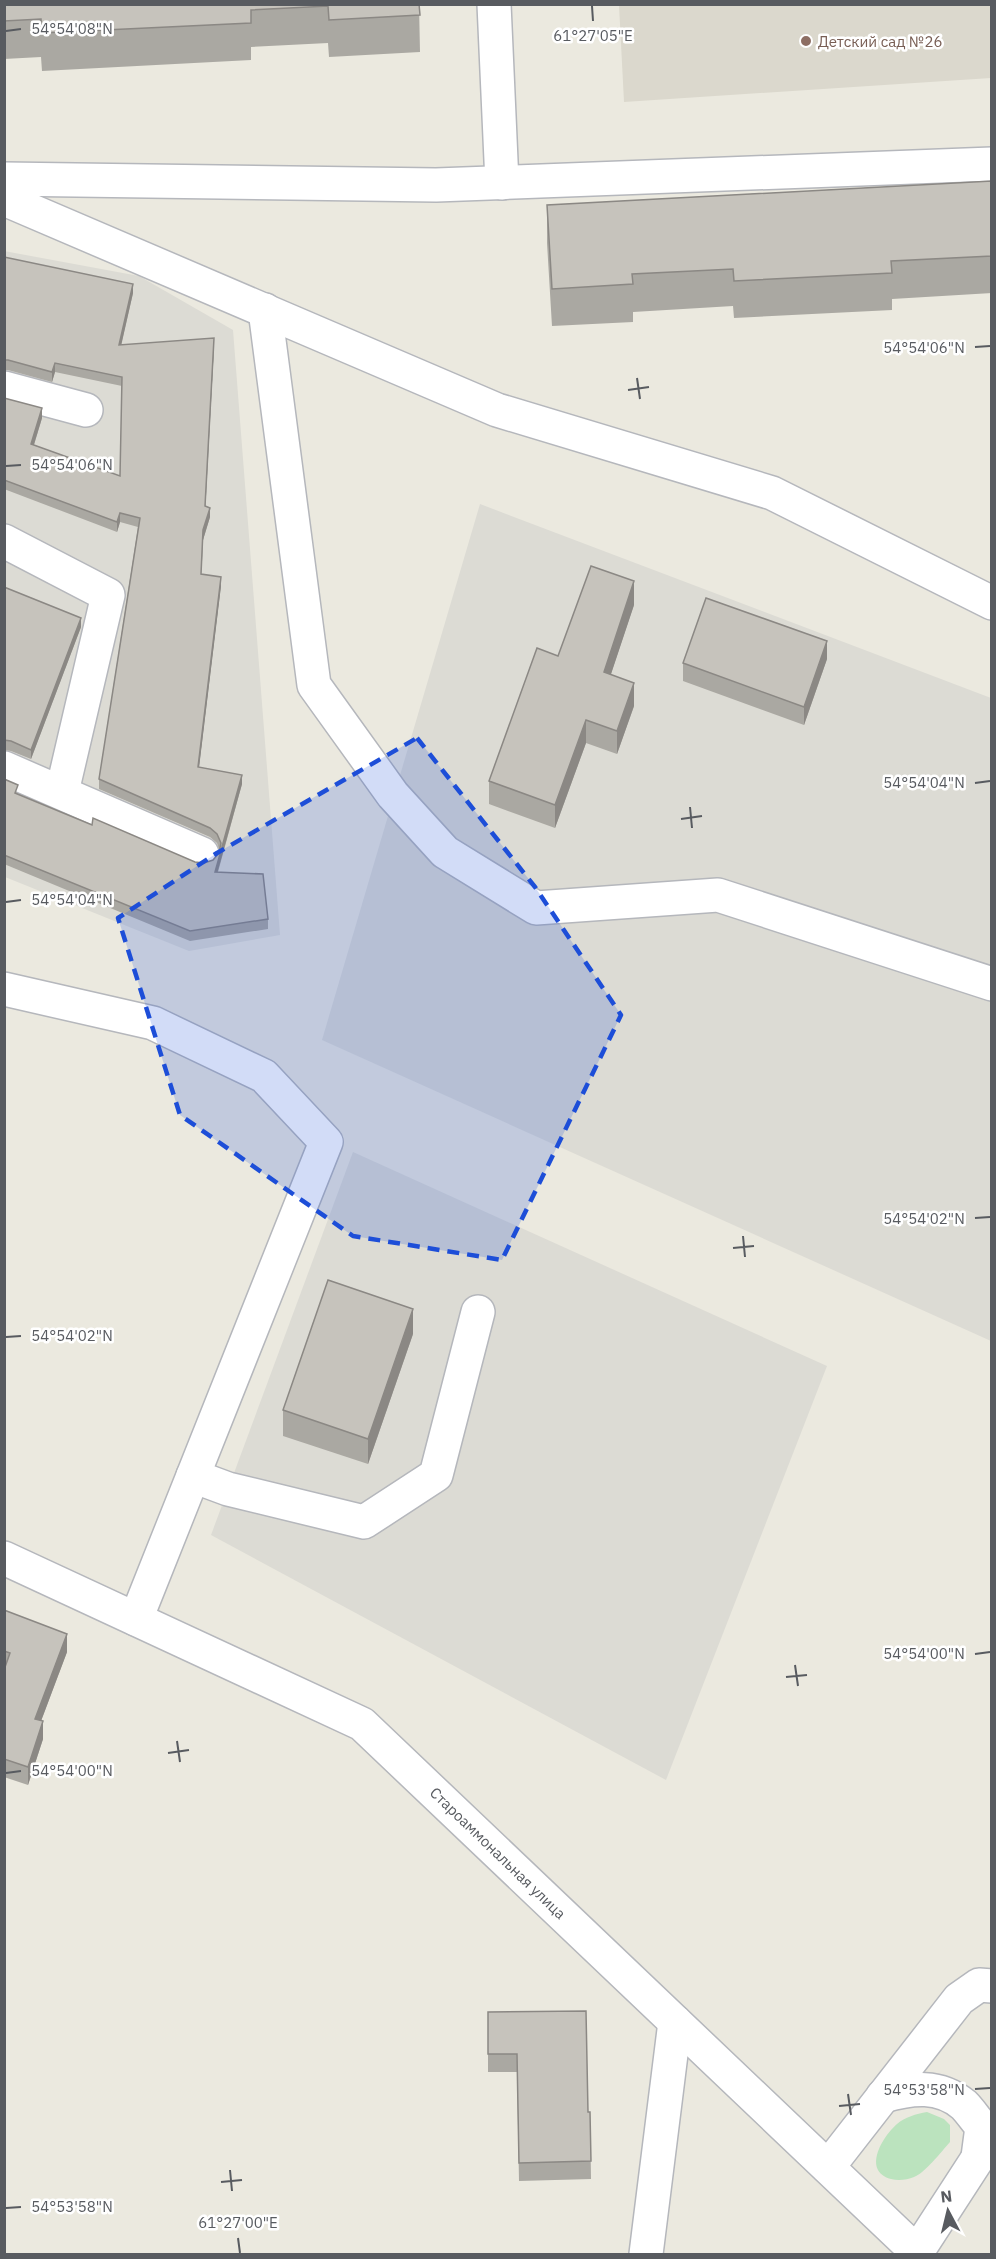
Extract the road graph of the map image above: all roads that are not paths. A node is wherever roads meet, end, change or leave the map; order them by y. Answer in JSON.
{"nodes":[{"id":1,"x":494,"y":4,"type":"edge"},
{"id":2,"x":992,"y":164,"type":"edge"},
{"id":3,"x":4,"y":178,"type":"edge"},
{"id":4,"x":502,"y":183,"type":"junction"},
{"id":5,"x":4,"y":200,"type":"edge"},
{"id":6,"x":265,"y":310,"type":"junction"},
{"id":7,"x":4,"y":388,"type":"edge"},
{"id":8,"x":86,"y":410,"type":"dead end"},
{"id":9,"x":4,"y":541,"type":"edge"},
{"id":10,"x":992,"y":603,"type":"edge"},
{"id":11,"x":4,"y":768,"type":"edge"},
{"id":12,"x":62,"y":792,"type":"junction"},
{"id":13,"x":202,"y":854,"type":"dead end"},
{"id":14,"x":992,"y":984,"type":"edge"},
{"id":15,"x":4,"y":989,"type":"edge"},
{"id":16,"x":478,"y":1312,"type":"dead end"},
{"id":17,"x":193,"y":1476,"type":"junction"},
{"id":18,"x":4,"y":1558,"type":"edge"},
{"id":19,"x":136,"y":1619,"type":"junction"},
{"id":20,"x":992,"y":1986,"type":"edge"},
{"id":21,"x":675,"y":2022,"type":"junction"},
{"id":22,"x":883,"y":2096,"type":"junction"},
{"id":23,"x":985,"y":2147,"type":"edge"},
{"id":24,"x":828,"y":2168,"type":"junction"},
{"id":25,"x":918,"y":2253,"type":"edge"},
{"id":26,"x":646,"y":2254,"type":"edge"}],
"edges":[{"from":1,"to":4,"type":"street"},
{"from":2,"to":4,"type":"street"},
{"from":3,"to":4,"type":"street"},
{"from":5,"to":6,"type":"street"},
{"from":6,"to":10,"type":"street"},
{"from":6,"to":14,"type":"street"},
{"from":7,"to":8,"type":"street"},
{"from":9,"to":12,"type":"street"},
{"from":11,"to":12,"type":"street"},
{"from":12,"to":13,"type":"street"},
{"from":15,"to":17,"type":"street"},
{"from":16,"to":17,"type":"street"},
{"from":17,"to":19,"type":"street"},
{"from":18,"to":19,"type":"street","name":"Староаммональная улица"},
{"from":19,"to":21,"type":"street","name":"Староаммональная улица"},
{"from":20,"to":22,"type":"street"},
{"from":21,"to":24,"type":"street","name":"Староаммональная улица"},
{"from":21,"to":26,"type":"street"},
{"from":22,"to":23,"type":"street"},
{"from":22,"to":24,"type":"street"},
{"from":23,"to":25,"type":"street"},
{"from":24,"to":25,"type":"street","name":"Староаммональная улица"}]}
